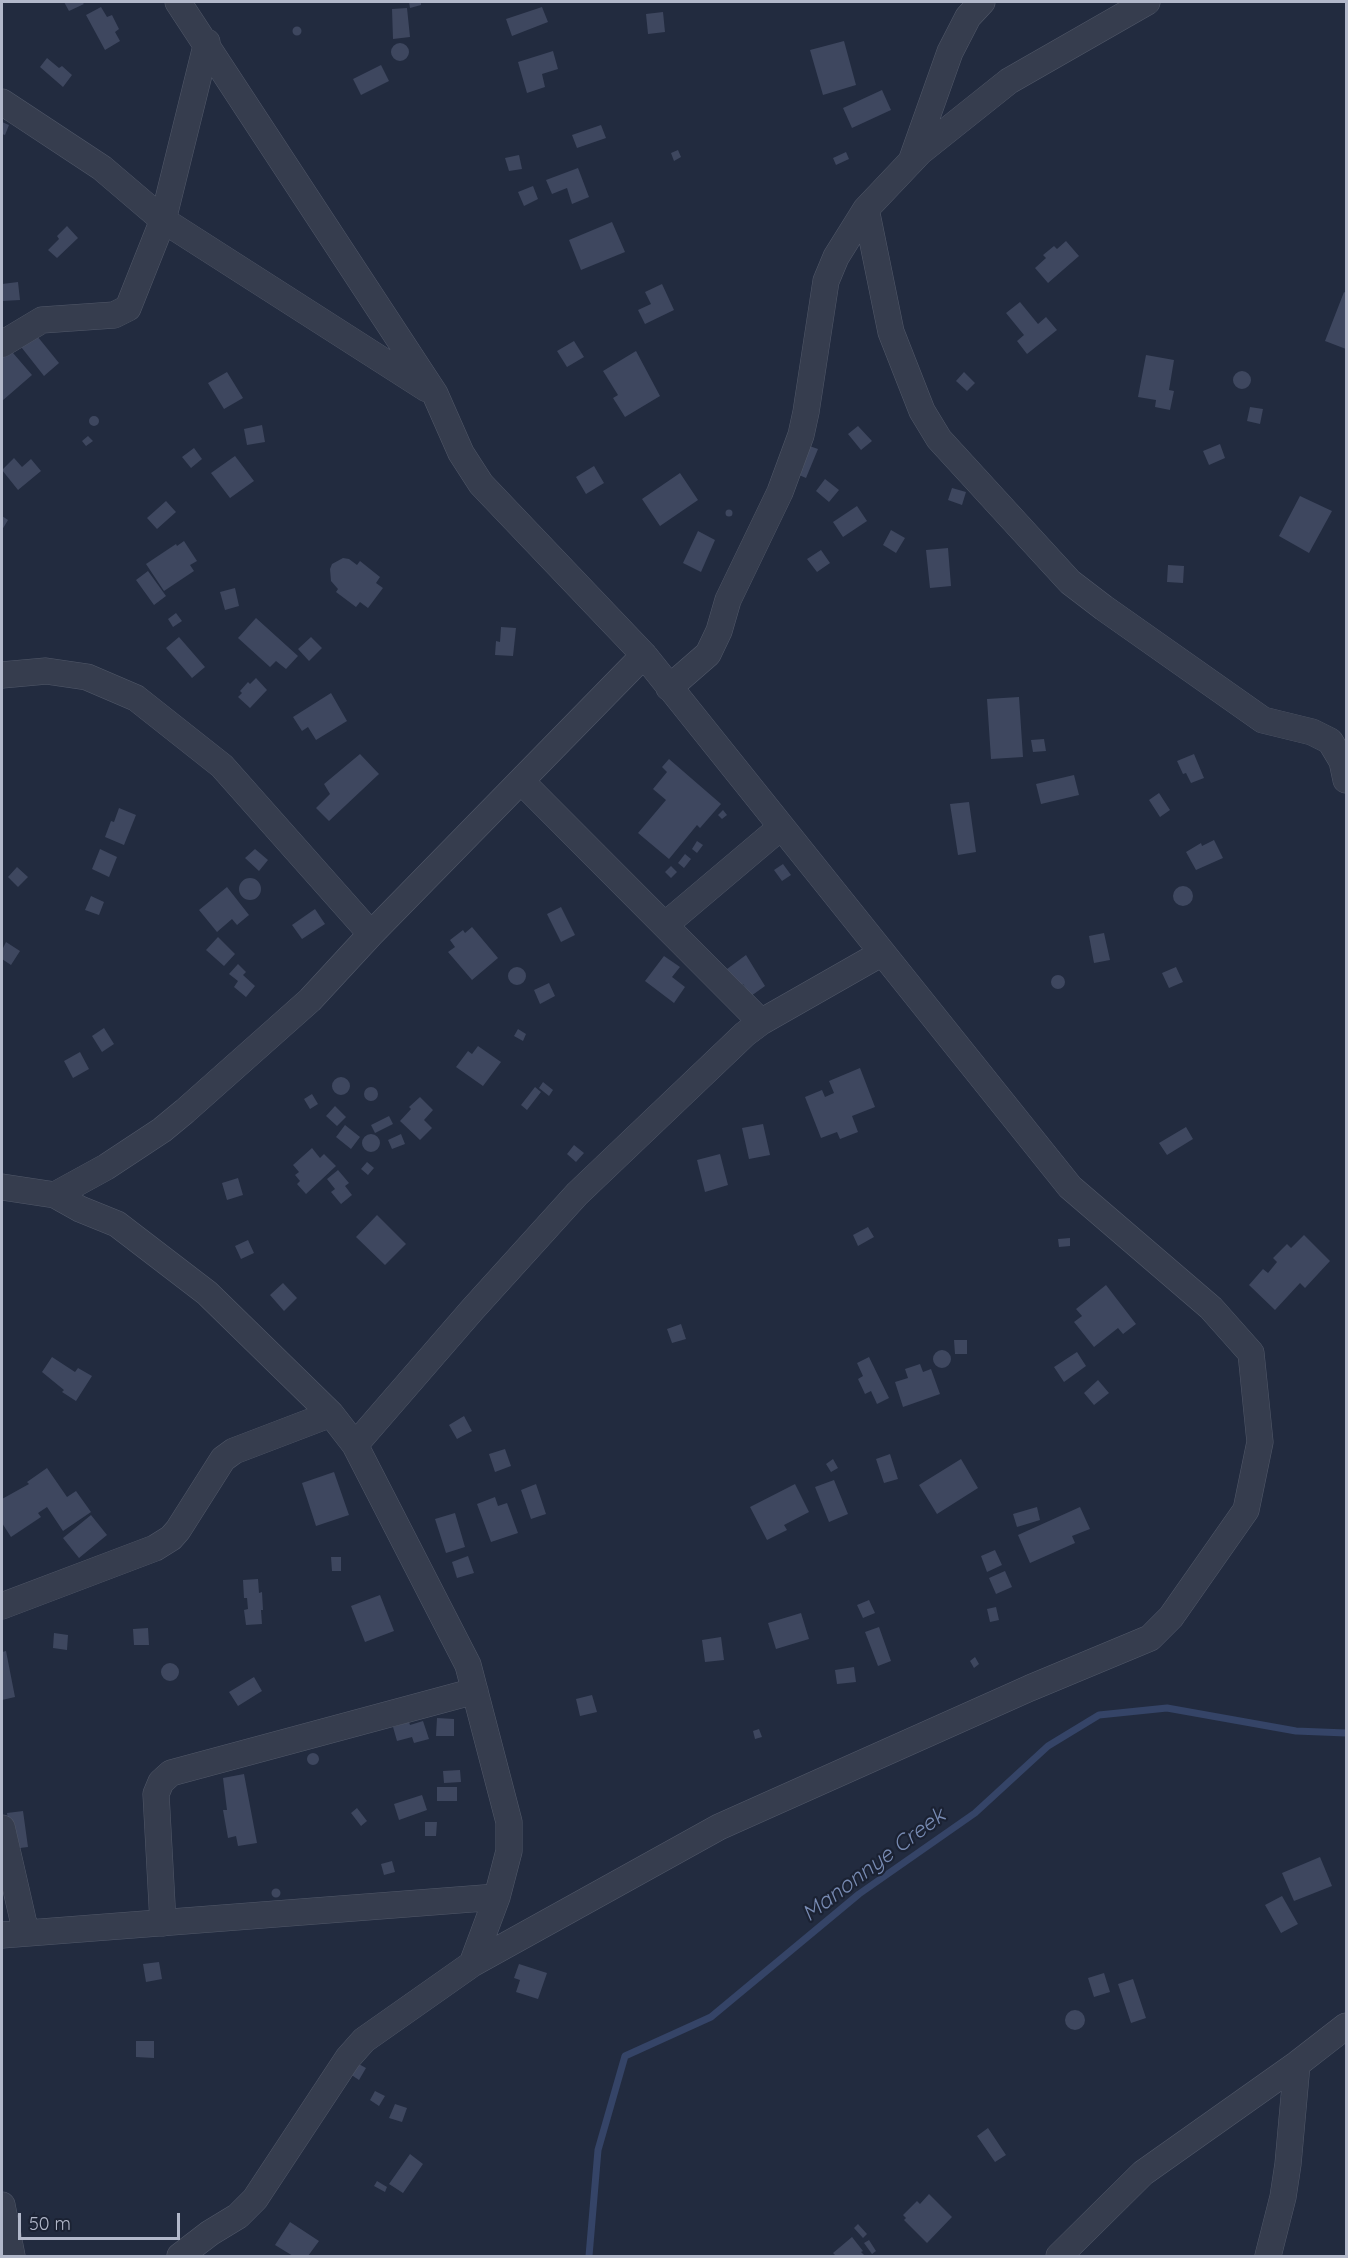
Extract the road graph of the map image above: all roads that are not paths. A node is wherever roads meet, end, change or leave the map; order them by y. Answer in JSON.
{"nodes":[{"id":1,"x":982,"y":2,"type":"edge"},
{"id":2,"x":1147,"y":2,"type":"edge"},
{"id":3,"x":190,"y":6,"type":"edge"},
{"id":4,"x":207,"y":42,"type":"junction"},
{"id":5,"x":2,"y":102,"type":"edge"},
{"id":6,"x":911,"y":161,"type":"junction"},
{"id":7,"x":866,"y":209,"type":"junction"},
{"id":8,"x":163,"y":220,"type":"junction"},
{"id":9,"x":2,"y":344,"type":"edge"},
{"id":10,"x":435,"y":394,"type":"junction"},
{"id":11,"x":644,"y":655,"type":"junction"},
{"id":12,"x":2,"y":675,"type":"edge"},
{"id":13,"x":669,"y":688,"type":"junction"},
{"id":14,"x":1347,"y":780,"type":"edge"},
{"id":15,"x":521,"y":781,"type":"junction"},
{"id":16,"x":781,"y":827,"type":"junction"},
{"id":17,"x":665,"y":925,"type":"junction"},
{"id":18,"x":371,"y":934,"type":"junction"},
{"id":19,"x":882,"y":953,"type":"junction"},
{"id":20,"x":760,"y":1022,"type":"junction"},
{"id":21,"x":2,"y":1187,"type":"edge"},
{"id":22,"x":55,"y":1195,"type":"junction"},
{"id":23,"x":331,"y":1414,"type":"junction"},
{"id":24,"x":355,"y":1445,"type":"junction"},
{"id":25,"x":2,"y":1606,"type":"edge"},
{"id":26,"x":475,"y":1691,"type":"junction"},
{"id":27,"x":2,"y":1828,"type":"edge"},
{"id":28,"x":496,"y":1897,"type":"junction"},
{"id":29,"x":163,"y":1923,"type":"junction"},
{"id":30,"x":14,"y":1934,"type":"edge"},
{"id":31,"x":472,"y":1964,"type":"junction"},
{"id":32,"x":1347,"y":2026,"type":"edge"},
{"id":33,"x":1297,"y":2064,"type":"junction"},
{"id":34,"x":2,"y":2205,"type":"edge"},
{"id":35,"x":12,"y":2256,"type":"edge"},
{"id":36,"x":180,"y":2256,"type":"edge"},
{"id":37,"x":1059,"y":2256,"type":"edge"},
{"id":38,"x":1268,"y":2256,"type":"edge"}],
"edges":[{"from":1,"to":6,"type":"street"},
{"from":2,"to":6,"type":"street"},
{"from":3,"to":4,"type":"street"},
{"from":4,"to":8,"type":"street"},
{"from":4,"to":10,"type":"street"},
{"from":5,"to":8,"type":"street"},
{"from":6,"to":7,"type":"street"},
{"from":7,"to":13,"type":"street"},
{"from":7,"to":14,"type":"street"},
{"from":8,"to":9,"type":"street"},
{"from":8,"to":10,"type":"street"},
{"from":10,"to":11,"type":"street"},
{"from":11,"to":13,"type":"street"},
{"from":11,"to":15,"type":"street"},
{"from":12,"to":18,"type":"street"},
{"from":13,"to":16,"type":"street"},
{"from":15,"to":17,"type":"street"},
{"from":15,"to":18,"type":"street"},
{"from":16,"to":17,"type":"street"},
{"from":16,"to":19,"type":"street"},
{"from":17,"to":20,"type":"street"},
{"from":18,"to":22,"type":"street"},
{"from":19,"to":20,"type":"street"},
{"from":19,"to":31,"type":"street"},
{"from":20,"to":24,"type":"street"},
{"from":21,"to":22,"type":"street"},
{"from":22,"to":23,"type":"street"},
{"from":23,"to":24,"type":"street"},
{"from":23,"to":25,"type":"street"},
{"from":24,"to":26,"type":"street"},
{"from":26,"to":28,"type":"street"},
{"from":26,"to":29,"type":"street"},
{"from":27,"to":30,"type":"street"},
{"from":28,"to":29,"type":"street"},
{"from":28,"to":31,"type":"street"},
{"from":29,"to":30,"type":"street"},
{"from":31,"to":36,"type":"street"},
{"from":32,"to":33,"type":"street"},
{"from":33,"to":37,"type":"street"},
{"from":33,"to":38,"type":"street"},
{"from":34,"to":35,"type":"street"}]}
